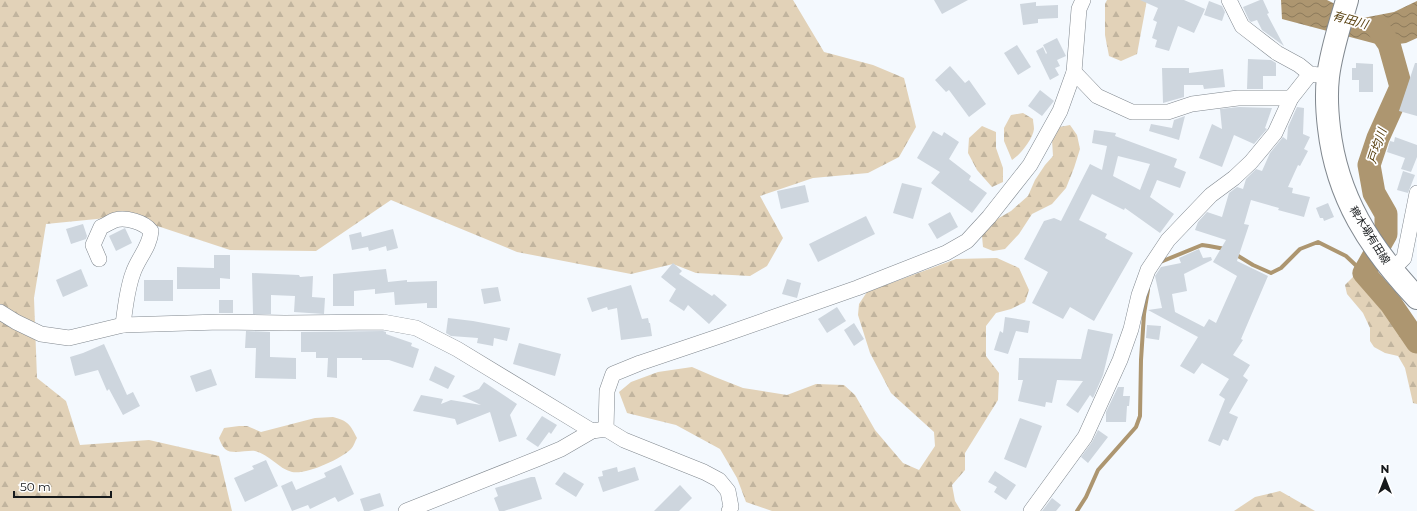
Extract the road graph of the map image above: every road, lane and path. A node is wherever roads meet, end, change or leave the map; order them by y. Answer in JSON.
{"nodes":[{"id":1,"x":1082,"y":0,"type":"edge"},
{"id":2,"x":1229,"y":0,"type":"edge"},
{"id":3,"x":1347,"y":0,"type":"edge"},
{"id":4,"x":1074,"y":72,"type":"junction"},
{"id":5,"x":1319,"y":75,"type":"junction"},
{"id":6,"x":1291,"y":98,"type":"junction"},
{"id":7,"x":1417,"y":194,"type":"edge"},
{"id":8,"x":99,"y":259,"type":"dead end"},
{"id":9,"x":1388,"y":266,"type":"junction"},
{"id":10,"x":1417,"y":298,"type":"edge"},
{"id":11,"x":0,"y":312,"type":"edge"},
{"id":12,"x":123,"y":325,"type":"junction"},
{"id":13,"x":599,"y":430,"type":"junction"},
{"id":14,"x":406,"y":511,"type":"edge"},
{"id":15,"x":729,"y":511,"type":"edge"},
{"id":16,"x":1031,"y":511,"type":"edge"}],
"edges":[{"from":1,"to":4,"type":"street"},
{"from":2,"to":5,"type":"street"},
{"from":3,"to":5,"type":"main road","name":"稗木場有田線"},
{"from":4,"to":6,"type":"street"},
{"from":4,"to":13,"type":"street"},
{"from":5,"to":6,"type":"street"},
{"from":5,"to":9,"type":"main road","name":"稗木場有田線"},
{"from":6,"to":16,"type":"street"},
{"from":7,"to":9,"type":"street"},
{"from":8,"to":12,"type":"street"},
{"from":9,"to":10,"type":"main road","name":"稗木場有田線"},
{"from":11,"to":12,"type":"street"},
{"from":12,"to":13,"type":"street"},
{"from":13,"to":14,"type":"street"},
{"from":13,"to":15,"type":"street"}]}
